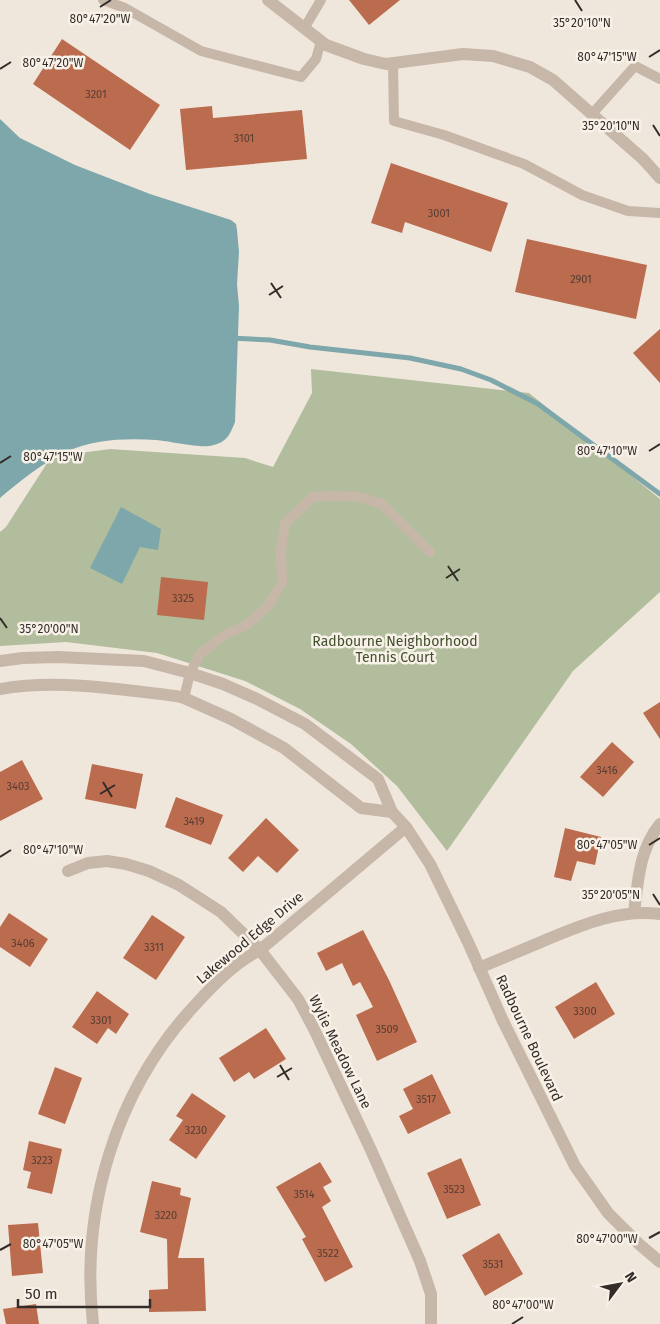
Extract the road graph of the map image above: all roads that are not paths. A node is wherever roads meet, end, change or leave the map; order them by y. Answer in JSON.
{"nodes":[{"id":1,"x":103,"y":0,"type":"edge"},
{"id":2,"x":268,"y":0,"type":"edge"},
{"id":3,"x":321,"y":0,"type":"edge"},
{"id":4,"x":305,"y":27,"type":"junction"},
{"id":5,"x":321,"y":41,"type":"junction"},
{"id":6,"x":393,"y":63,"type":"junction"},
{"id":7,"x":660,"y":79,"type":"edge"},
{"id":8,"x":592,"y":114,"type":"junction"},
{"id":9,"x":660,"y":178,"type":"edge"},
{"id":10,"x":660,"y":213,"type":"edge"},
{"id":11,"x":430,"y":552,"type":"dead end"},
{"id":12,"x":0,"y":661,"type":"edge"},
{"id":13,"x":190,"y":673,"type":"junction"},
{"id":14,"x":0,"y":689,"type":"edge"},
{"id":15,"x":184,"y":698,"type":"junction"},
{"id":16,"x":392,"y":812,"type":"junction"},
{"id":17,"x":660,"y":824,"type":"edge"},
{"id":18,"x":406,"y":828,"type":"junction"},
{"id":19,"x":68,"y":871,"type":"dead end"},
{"id":20,"x":634,"y":913,"type":"junction"},
{"id":21,"x":660,"y":914,"type":"edge"},
{"id":22,"x":260,"y":950,"type":"junction"},
{"id":23,"x":479,"y":968,"type":"junction"},
{"id":24,"x":660,"y":1262,"type":"edge"},
{"id":25,"x":93,"y":1324,"type":"edge"},
{"id":26,"x":431,"y":1324,"type":"edge"}],
"edges":[{"from":1,"to":5,"type":"lane"},
{"from":2,"to":4,"type":"street"},
{"from":3,"to":4,"type":"lane"},
{"from":4,"to":5,"type":"street"},
{"from":5,"to":6,"type":"street"},
{"from":6,"to":8,"type":"street"},
{"from":6,"to":10,"type":"lane"},
{"from":7,"to":8,"type":"lane"},
{"from":8,"to":9,"type":"street"},
{"from":11,"to":13,"type":"lane"},
{"from":12,"to":13,"type":"street","name":"Radbourne Boulevard"},
{"from":13,"to":15,"type":"lane"},
{"from":13,"to":16,"type":"street","name":"Radbourne Boulevard"},
{"from":14,"to":15,"type":"street"},
{"from":15,"to":16,"type":"street"},
{"from":16,"to":18,"type":"street","name":"Radbourne Boulevard"},
{"from":17,"to":20,"type":"street"},
{"from":18,"to":22,"type":"street","name":"Lakewood Edge Drive"},
{"from":18,"to":23,"type":"street","name":"Radbourne Boulevard"},
{"from":19,"to":22,"type":"street","name":"Wylie Meadow Lane"},
{"from":20,"to":21,"type":"street"},
{"from":20,"to":23,"type":"street"},
{"from":22,"to":25,"type":"street","name":"Lakewood Edge Drive"},
{"from":22,"to":26,"type":"street","name":"Wylie Meadow Lane"},
{"from":23,"to":24,"type":"street","name":"Radbourne Boulevard"}]}
